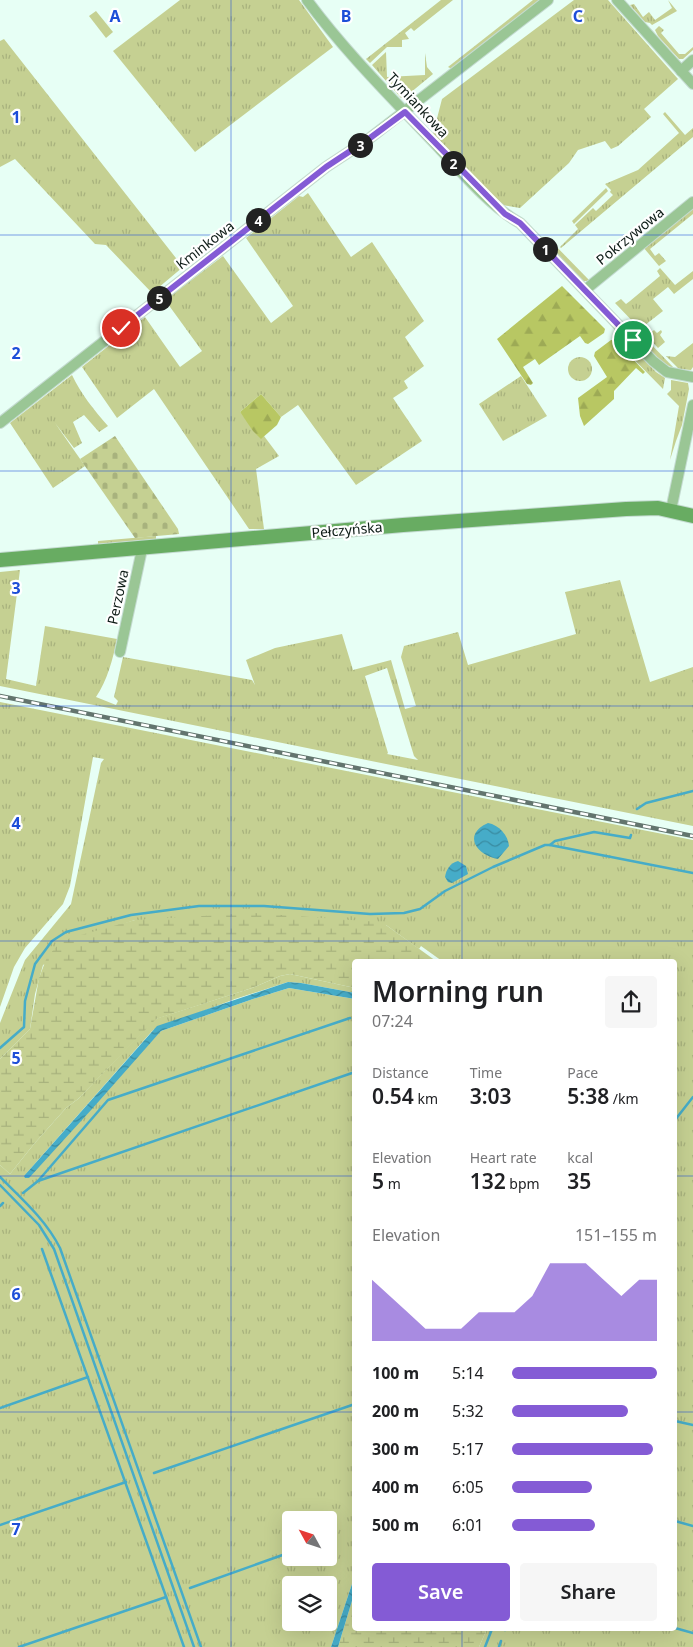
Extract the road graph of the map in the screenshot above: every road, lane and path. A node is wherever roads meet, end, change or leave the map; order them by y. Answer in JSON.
{"nodes":[{"id":1,"x":307,"y":0,"type":"edge"},
{"id":2,"x":548,"y":0,"type":"edge"},
{"id":3,"x":617,"y":0,"type":"edge"},
{"id":4,"x":693,"y":60,"type":"edge"},
{"id":5,"x":681,"y":71,"type":"junction"},
{"id":6,"x":693,"y":84,"type":"edge"},
{"id":7,"x":405,"y":112,"type":"junction"},
{"id":8,"x":693,"y":202,"type":"edge"},
{"id":9,"x":585,"y":290,"type":"junction"},
{"id":10,"x":693,"y":377,"type":"edge"},
{"id":11,"x":693,"y":405,"type":"edge"},
{"id":12,"x":692,"y":420,"type":"edge"},
{"id":13,"x":0,"y":423,"type":"edge"},
{"id":14,"x":671,"y":510,"type":"junction"},
{"id":15,"x":693,"y":516,"type":"edge"},
{"id":16,"x":141,"y":547,"type":"junction"},
{"id":17,"x":0,"y":560,"type":"edge"},
{"id":18,"x":120,"y":652,"type":"dead end"}],
"edges":[{"from":1,"to":7,"type":"street","name":"Tymiankowa"},
{"from":2,"to":7,"type":"street","name":"Kminkowa"},
{"from":3,"to":5,"type":"street"},
{"from":4,"to":5,"type":"street"},
{"from":5,"to":6,"type":"street"},
{"from":7,"to":9,"type":"street","name":"Tymiankowa"},
{"from":7,"to":13,"type":"street","name":"Kminkowa"},
{"from":8,"to":9,"type":"street","name":"Pokrzywowa"},
{"from":9,"to":10,"type":"street","name":"Tymiankowa"},
{"from":11,"to":12,"type":"street"},
{"from":12,"to":14,"type":"street"},
{"from":14,"to":15,"type":"main road","name":"Pełczyńska"},
{"from":14,"to":16,"type":"main road","name":"Pełczyńska"},
{"from":16,"to":17,"type":"main road","name":"Pełczyńska"},
{"from":16,"to":18,"type":"street","name":"Perzowa"}]}
